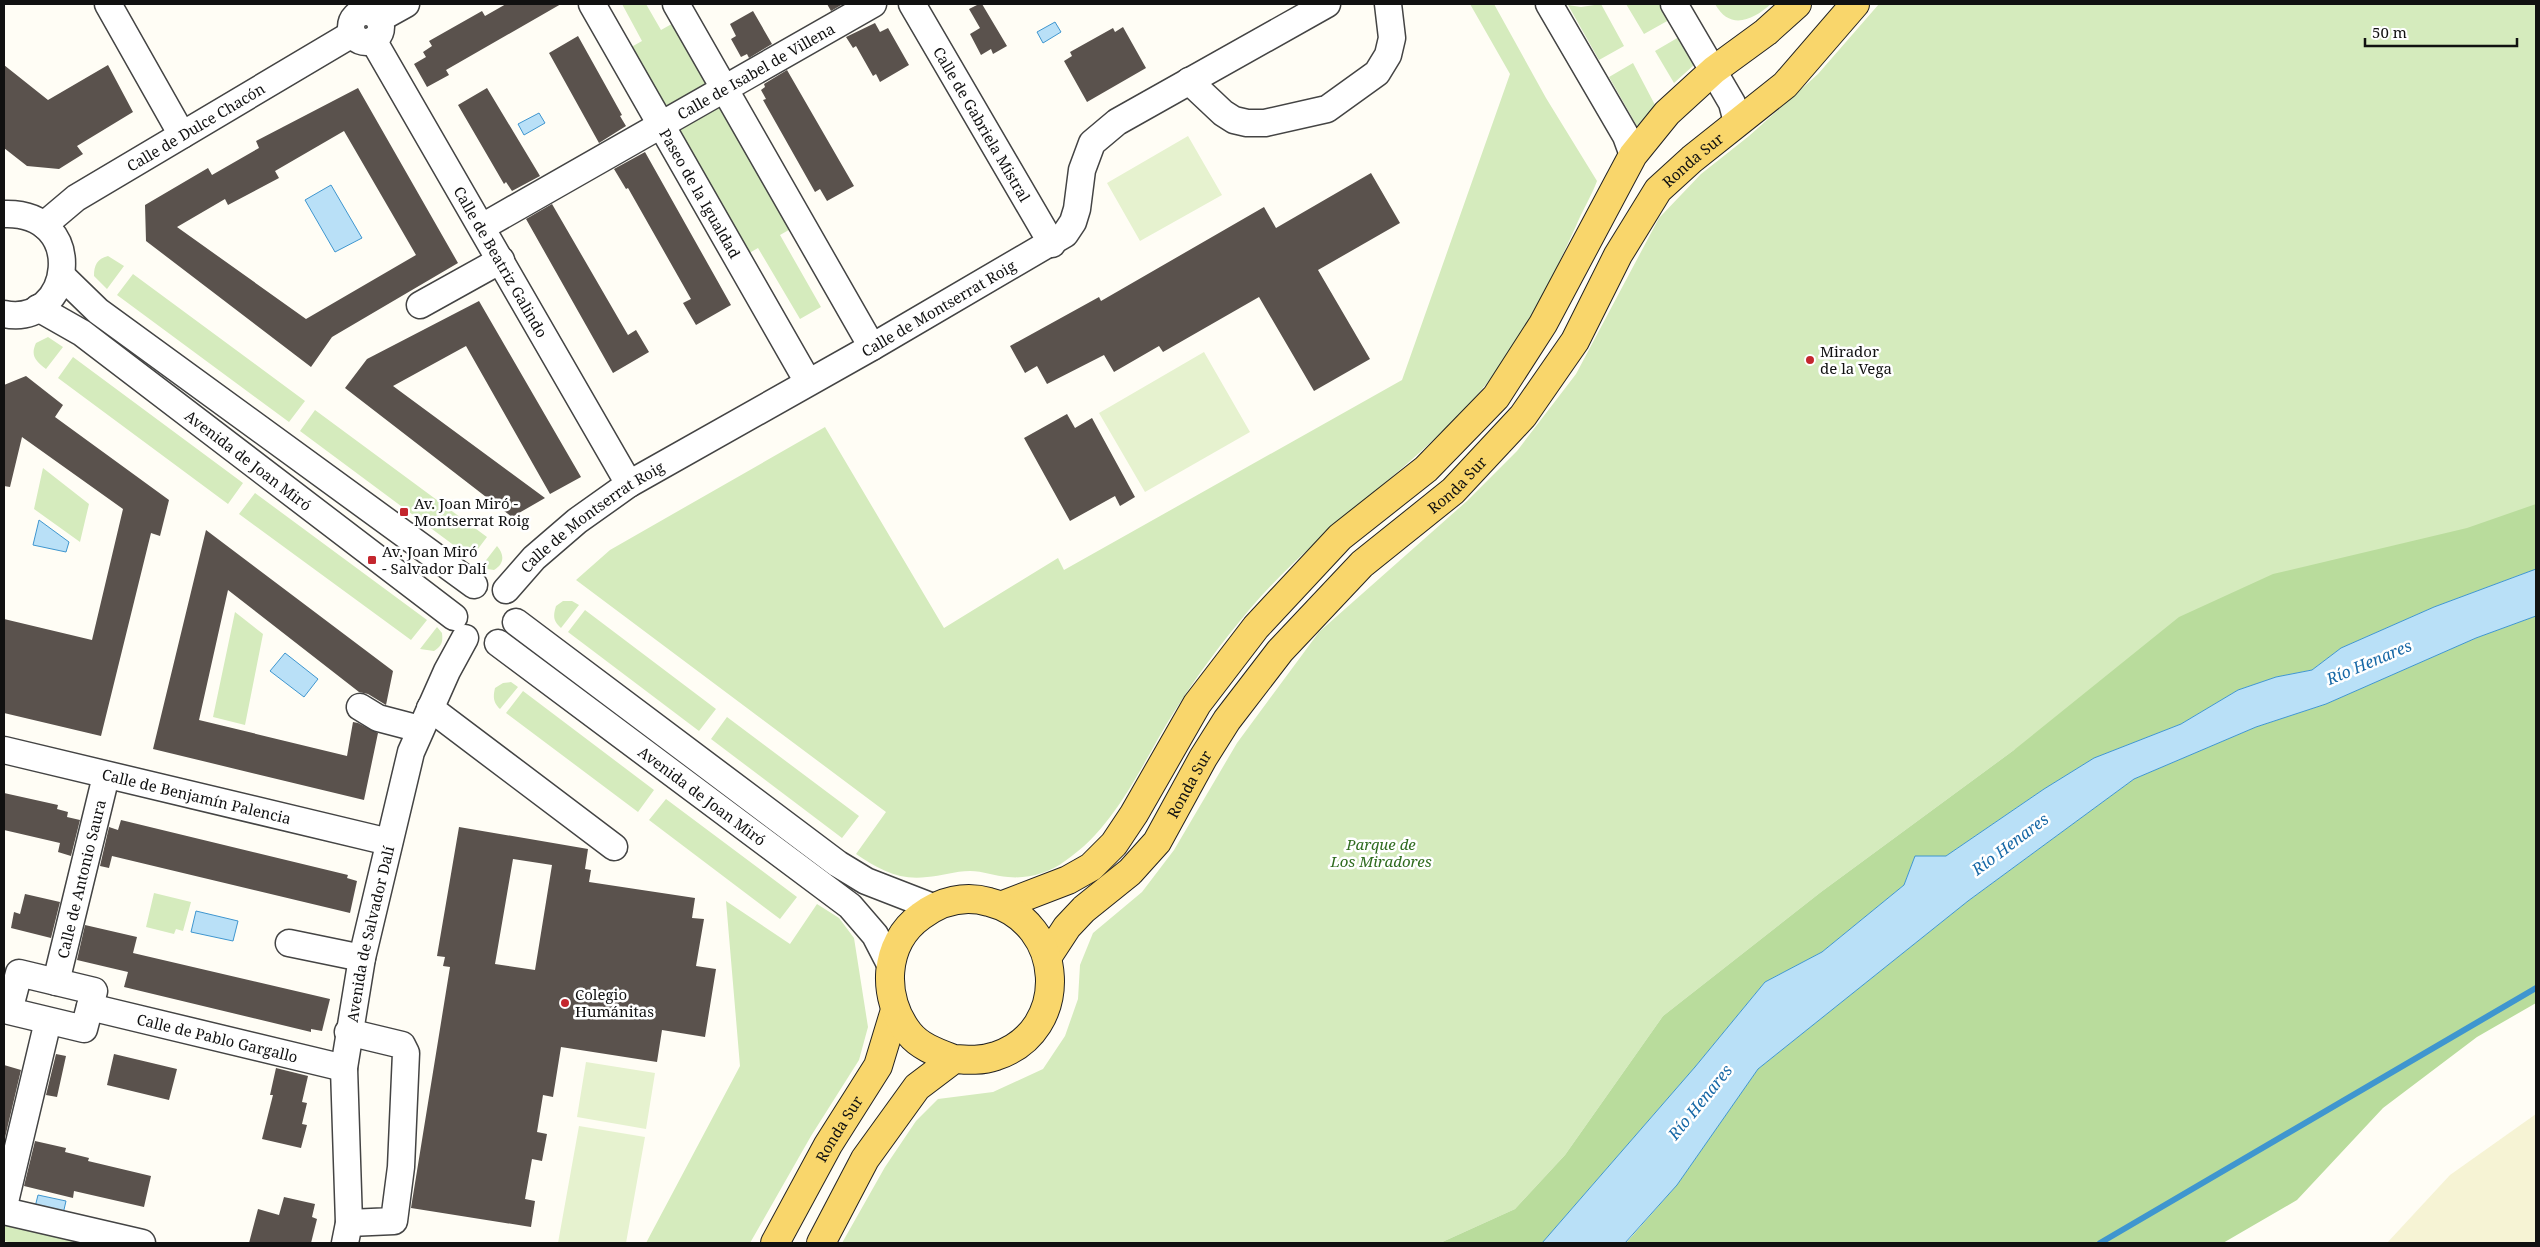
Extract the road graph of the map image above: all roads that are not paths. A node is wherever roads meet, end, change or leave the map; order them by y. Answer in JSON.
{"nodes":[{"id":1,"x":108,"y":4,"type":"edge"},
{"id":2,"x":406,"y":4,"type":"edge"},
{"id":3,"x":592,"y":4,"type":"edge"},
{"id":4,"x":676,"y":4,"type":"edge"},
{"id":5,"x":873,"y":4,"type":"edge"},
{"id":6,"x":912,"y":4,"type":"edge"},
{"id":7,"x":1327,"y":4,"type":"edge"},
{"id":8,"x":1388,"y":4,"type":"edge"},
{"id":9,"x":1549,"y":4,"type":"edge"},
{"id":10,"x":1674,"y":4,"type":"edge"},
{"id":11,"x":1797,"y":4,"type":"edge"},
{"id":12,"x":1855,"y":4,"type":"edge"},
{"id":13,"x":363,"y":22,"type":"edge"},
{"id":14,"x":1714,"y":70,"type":"junction"},
{"id":15,"x":1189,"y":82,"type":"junction"},
{"id":16,"x":725,"y":89,"type":"junction"},
{"id":17,"x":1737,"y":122,"type":"junction"},
{"id":18,"x":661,"y":126,"type":"junction"},
{"id":19,"x":182,"y":135,"type":"junction"},
{"id":20,"x":1633,"y":155,"type":"junction"},
{"id":21,"x":4,"y":214,"type":"edge"},
{"id":22,"x":44,"y":225,"type":"junction"},
{"id":23,"x":482,"y":227,"type":"junction"},
{"id":24,"x":1052,"y":244,"type":"junction"},
{"id":25,"x":501,"y":260,"type":"junction"},
{"id":26,"x":62,"y":276,"type":"junction"},
{"id":27,"x":420,"y":305,"type":"dead end"},
{"id":28,"x":38,"y":308,"type":"junction"},
{"id":29,"x":4,"y":314,"type":"edge"},
{"id":30,"x":872,"y":347,"type":"junction"},
{"id":31,"x":808,"y":382,"type":"junction"},
{"id":32,"x":629,"y":484,"type":"junction"},
{"id":33,"x":474,"y":585,"type":"junction"},
{"id":34,"x":506,"y":590,"type":"junction"},
{"id":35,"x":516,"y":622,"type":"junction"},
{"id":36,"x":460,"y":628,"type":"junction"},
{"id":37,"x":498,"y":643,"type":"junction"},
{"id":38,"x":360,"y":707,"type":"dead end"},
{"id":39,"x":425,"y":718,"type":"junction"},
{"id":40,"x":4,"y":750,"type":"edge"},
{"id":41,"x":106,"y":776,"type":"junction"},
{"id":42,"x":389,"y":842,"type":"junction"},
{"id":43,"x":614,"y":847,"type":"dead end"},
{"id":44,"x":1003,"y":905,"type":"junction"},
{"id":45,"x":933,"y":907,"type":"junction"},
{"id":46,"x":289,"y":943,"type":"dead end"},
{"id":47,"x":1048,"y":956,"type":"junction"},
{"id":48,"x":362,"y":958,"type":"junction"},
{"id":49,"x":890,"y":964,"type":"junction"},
{"id":50,"x":56,"y":982,"type":"junction"},
{"id":51,"x":9,"y":990,"type":"edge"},
{"id":52,"x":90,"y":1007,"type":"junction"},
{"id":53,"x":895,"y":1010,"type":"junction"},
{"id":54,"x":48,"y":1021,"type":"junction"},
{"id":55,"x":348,"y":1032,"type":"junction"},
{"id":56,"x":954,"y":1059,"type":"junction"},
{"id":57,"x":344,"y":1068,"type":"junction"},
{"id":58,"x":4,"y":1206,"type":"edge"},
{"id":59,"x":4,"y":1211,"type":"edge"},
{"id":60,"x":347,"y":1233,"type":"edge"},
{"id":61,"x":142,"y":1243,"type":"edge"},
{"id":62,"x":775,"y":1243,"type":"edge"},
{"id":63,"x":821,"y":1243,"type":"edge"}],
"edges":[{"from":1,"to":19,"type":"street"},
{"from":2,"to":13,"type":"street","name":"Calle de Dulce Chacón"},
{"from":3,"to":18,"type":"street","name":"Paseo de la Igualdad"},
{"from":4,"to":16,"type":"street"},
{"from":5,"to":16,"type":"street","name":"Calle de Isabel de Villena"},
{"from":6,"to":24,"type":"street","name":"Calle de Gabriela Mistral"},
{"from":7,"to":15,"type":"street","name":"Calle de Montserrat Roig"},
{"from":8,"to":15,"type":"street"},
{"from":9,"to":20,"type":"street"},
{"from":10,"to":14,"type":"street"},
{"from":11,"to":14,"type":"main road"},
{"from":12,"to":17,"type":"main road","name":"Ronda Sur"},
{"from":13,"to":19,"type":"street","name":"Calle de Dulce Chacón"},
{"from":13,"to":23,"type":"street","name":"Calle de Beatriz Galindo"},
{"from":14,"to":17,"type":"street"},
{"from":14,"to":20,"type":"main road"},
{"from":15,"to":24,"type":"street","name":"Calle de Montserrat Roig"},
{"from":16,"to":18,"type":"street","name":"Calle de Isabel de Villena"},
{"from":16,"to":30,"type":"street"},
{"from":17,"to":47,"type":"main road","name":"Ronda Sur"},
{"from":18,"to":23,"type":"street","name":"Calle de Isabel de Villena"},
{"from":18,"to":31,"type":"street","name":"Paseo de la Igualdad"},
{"from":19,"to":22,"type":"street","name":"Calle de Dulce Chacón"},
{"from":20,"to":44,"type":"main road"},
{"from":21,"to":22,"type":"street"},
{"from":22,"to":26,"type":"street"},
{"from":23,"to":25,"type":"street","name":"Calle de Beatriz Galindo"},
{"from":24,"to":30,"type":"street","name":"Calle de Montserrat Roig"},
{"from":25,"to":27,"type":"street"},
{"from":25,"to":32,"type":"street","name":"Calle de Beatriz Galindo"},
{"from":26,"to":28,"type":"street"},
{"from":26,"to":33,"type":"street","name":"Avenida de Joan Miró"},
{"from":28,"to":29,"type":"street"},
{"from":28,"to":36,"type":"street","name":"Avenida de Joan Miró"},
{"from":30,"to":31,"type":"street","name":"Calle de Montserrat Roig"},
{"from":31,"to":32,"type":"street","name":"Calle de Montserrat Roig"},
{"from":32,"to":34,"type":"street","name":"Calle de Montserrat Roig"},
{"from":33,"to":34,"type":"street"},
{"from":33,"to":36,"type":"street"},
{"from":34,"to":35,"type":"street"},
{"from":35,"to":37,"type":"street"},
{"from":35,"to":45,"type":"street","name":"Avenida de Joan Miró"},
{"from":36,"to":37,"type":"street","name":"Avenida de Joan Miró"},
{"from":36,"to":39,"type":"street","name":"Avenida de Salvador Dalí"},
{"from":37,"to":49,"type":"street","name":"Avenida de Joan Miró"},
{"from":38,"to":39,"type":"street"},
{"from":39,"to":42,"type":"street","name":"Avenida de Salvador Dalí"},
{"from":39,"to":43,"type":"street"},
{"from":40,"to":41,"type":"street","name":"Calle de Benjamín Palencia"},
{"from":41,"to":42,"type":"street","name":"Calle de Benjamín Palencia"},
{"from":41,"to":50,"type":"street","name":"Calle de Antonio Saura"},
{"from":42,"to":48,"type":"street","name":"Avenida de Salvador Dalí"},
{"from":44,"to":45,"type":"main road"},
{"from":44,"to":47,"type":"main road"},
{"from":45,"to":49,"type":"main road"},
{"from":46,"to":48,"type":"street"},
{"from":47,"to":56,"type":"main road"},
{"from":48,"to":55,"type":"street","name":"Avenida de Salvador Dalí"},
{"from":49,"to":53,"type":"main road"},
{"from":50,"to":51,"type":"street"},
{"from":50,"to":52,"type":"street"},
{"from":51,"to":54,"type":"street"},
{"from":52,"to":54,"type":"street"},
{"from":52,"to":57,"type":"street","name":"Calle de Pablo Gargallo"},
{"from":53,"to":56,"type":"main road"},
{"from":53,"to":62,"type":"main road","name":"Ronda Sur"},
{"from":54,"to":58,"type":"street"},
{"from":55,"to":57,"type":"street","name":"Avenida de Salvador Dalí"},
{"from":55,"to":60,"type":"street"},
{"from":56,"to":63,"type":"main road"},
{"from":57,"to":60,"type":"street","name":"Avenida de Salvador Dalí"},
{"from":59,"to":61,"type":"street"}]}
